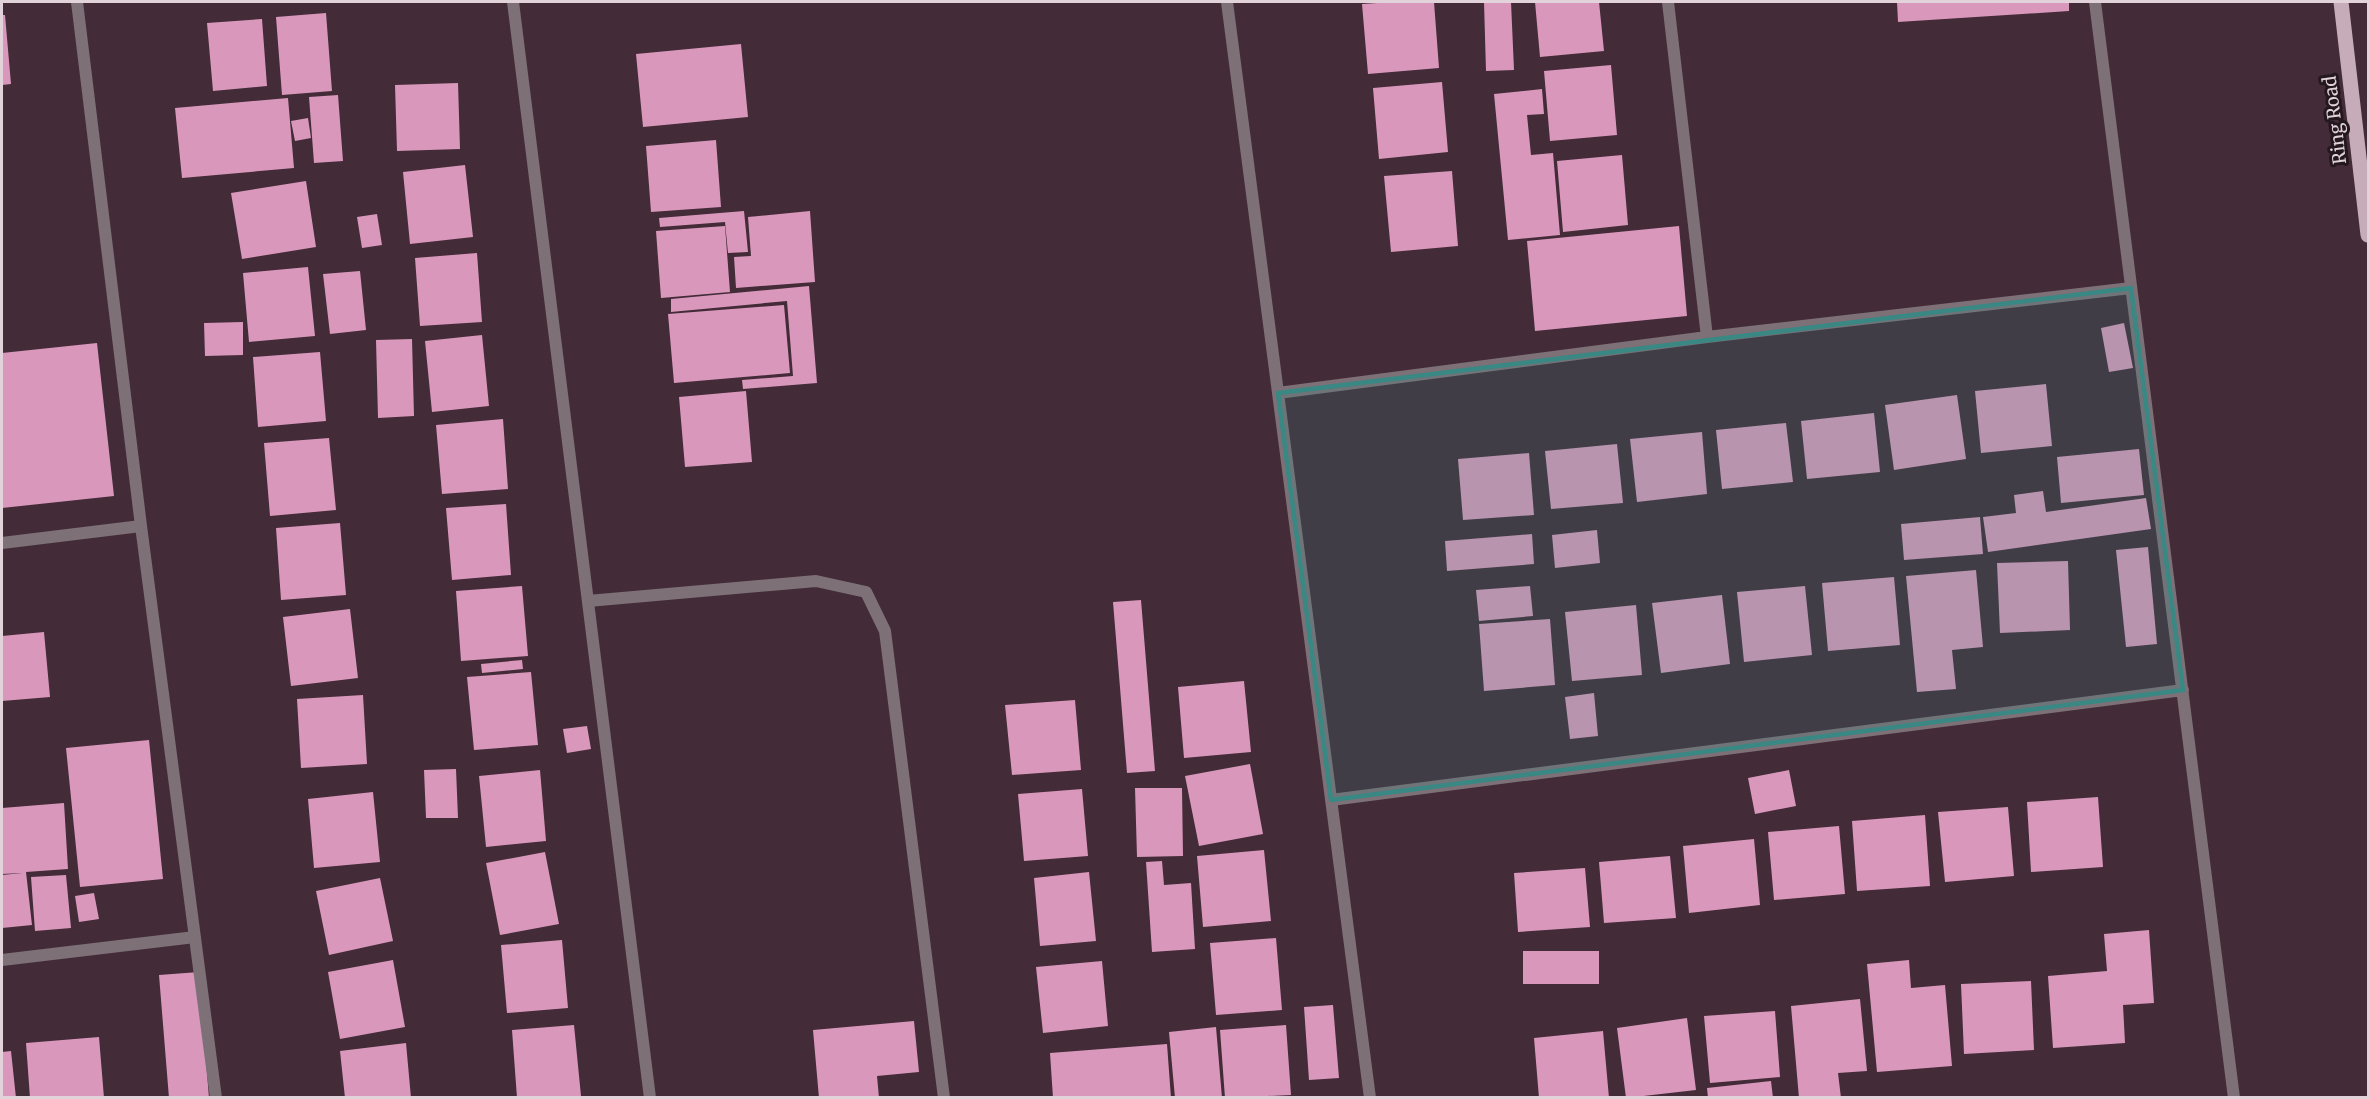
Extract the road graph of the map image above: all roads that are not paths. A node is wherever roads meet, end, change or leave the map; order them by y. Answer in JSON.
{"nodes":[{"id":1,"x":77,"y":2,"type":"edge"},
{"id":2,"x":513,"y":2,"type":"edge"},
{"id":3,"x":1227,"y":2,"type":"edge"},
{"id":4,"x":1668,"y":2,"type":"edge"},
{"id":5,"x":2095,"y":2,"type":"edge"},
{"id":6,"x":2341,"y":2,"type":"edge"},
{"id":7,"x":2368,"y":235,"type":"edge"},
{"id":8,"x":2131,"y":288,"type":"junction"},
{"id":9,"x":1707,"y":337,"type":"junction"},
{"id":10,"x":1278,"y":393,"type":"junction"},
{"id":11,"x":141,"y":526,"type":"junction"},
{"id":12,"x":2,"y":543,"type":"edge"},
{"id":13,"x":588,"y":600,"type":"junction"},
{"id":14,"x":2183,"y":690,"type":"junction"},
{"id":15,"x":1331,"y":800,"type":"junction"},
{"id":16,"x":195,"y":937,"type":"junction"},
{"id":17,"x":2,"y":960,"type":"edge"},
{"id":18,"x":216,"y":1098,"type":"edge"},
{"id":19,"x":650,"y":1098,"type":"edge"},
{"id":20,"x":944,"y":1098,"type":"edge"},
{"id":21,"x":1370,"y":1098,"type":"edge"},
{"id":22,"x":2234,"y":1098,"type":"edge"}],
"edges":[{"from":1,"to":11,"type":"street"},
{"from":2,"to":13,"type":"street"},
{"from":3,"to":10,"type":"street"},
{"from":4,"to":9,"type":"street"},
{"from":5,"to":8,"type":"street"},
{"from":6,"to":7,"type":"main road","name":"Ring Road"},
{"from":8,"to":9,"type":"street"},
{"from":8,"to":14,"type":"street"},
{"from":9,"to":10,"type":"street"},
{"from":10,"to":15,"type":"street"},
{"from":11,"to":12,"type":"street"},
{"from":11,"to":16,"type":"street"},
{"from":13,"to":19,"type":"street"},
{"from":13,"to":20,"type":"street"},
{"from":14,"to":15,"type":"street"},
{"from":14,"to":22,"type":"street"},
{"from":15,"to":21,"type":"street"},
{"from":16,"to":17,"type":"street"},
{"from":16,"to":18,"type":"street"}]}
